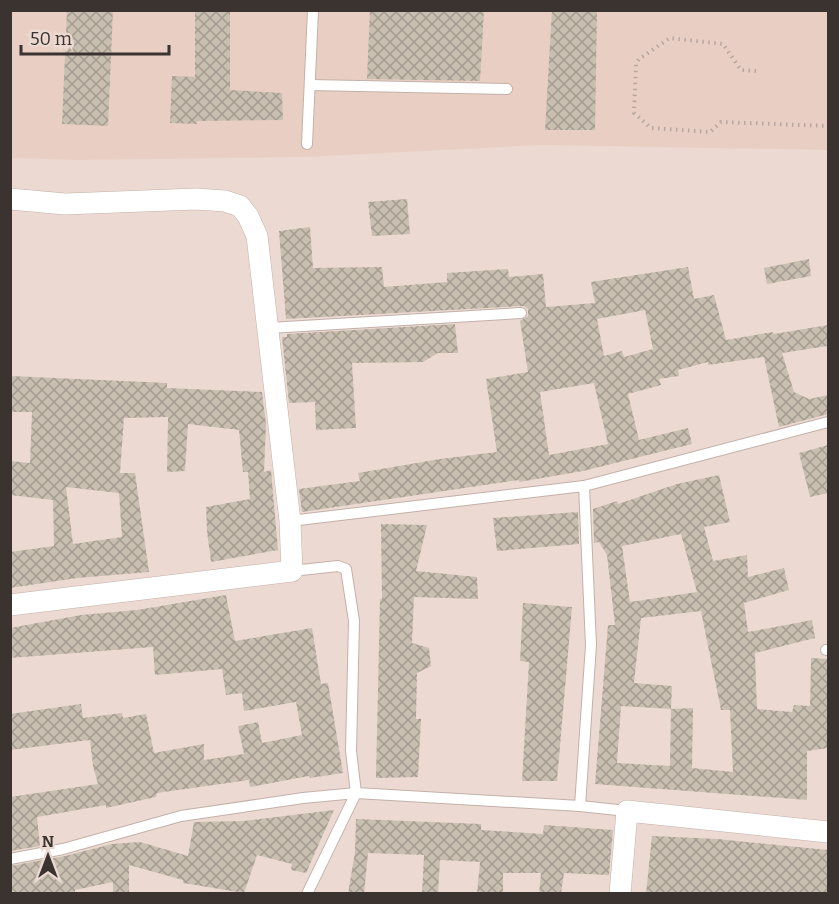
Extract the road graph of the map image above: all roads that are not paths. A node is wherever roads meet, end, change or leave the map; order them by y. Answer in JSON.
{"nodes":[{"id":1,"x":313,"y":10,"type":"edge"},
{"id":2,"x":310,"y":85,"type":"junction"},
{"id":3,"x":507,"y":89,"type":"dead end"},
{"id":4,"x":307,"y":144,"type":"dead end"},
{"id":5,"x":10,"y":199,"type":"edge"},
{"id":6,"x":521,"y":313,"type":"dead end"},
{"id":7,"x":269,"y":328,"type":"junction"},
{"id":8,"x":828,"y":422,"type":"edge"},
{"id":9,"x":584,"y":486,"type":"junction"},
{"id":10,"x":290,"y":522,"type":"junction"},
{"id":11,"x":292,"y":571,"type":"junction"},
{"id":12,"x":10,"y":605,"type":"edge"},
{"id":13,"x":356,"y":793,"type":"junction"},
{"id":14,"x":580,"y":806,"type":"junction"},
{"id":15,"x":627,"y":810,"type":"junction"},
{"id":16,"x":828,"y":832,"type":"edge"},
{"id":17,"x":10,"y":859,"type":"edge"},
{"id":18,"x":307,"y":894,"type":"edge"},
{"id":19,"x":620,"y":894,"type":"edge"}],
"edges":[{"from":1,"to":2,"type":"lane"},
{"from":2,"to":3,"type":"lane"},
{"from":2,"to":4,"type":"lane"},
{"from":5,"to":7,"type":"street"},
{"from":6,"to":7,"type":"lane"},
{"from":7,"to":10,"type":"street"},
{"from":8,"to":9,"type":"lane"},
{"from":9,"to":10,"type":"lane"},
{"from":9,"to":14,"type":"lane"},
{"from":10,"to":11,"type":"street"},
{"from":11,"to":12,"type":"street"},
{"from":11,"to":13,"type":"lane"},
{"from":13,"to":14,"type":"lane"},
{"from":13,"to":17,"type":"lane"},
{"from":13,"to":18,"type":"lane"},
{"from":14,"to":15,"type":"lane"},
{"from":15,"to":16,"type":"street"},
{"from":15,"to":19,"type":"street"}]}
